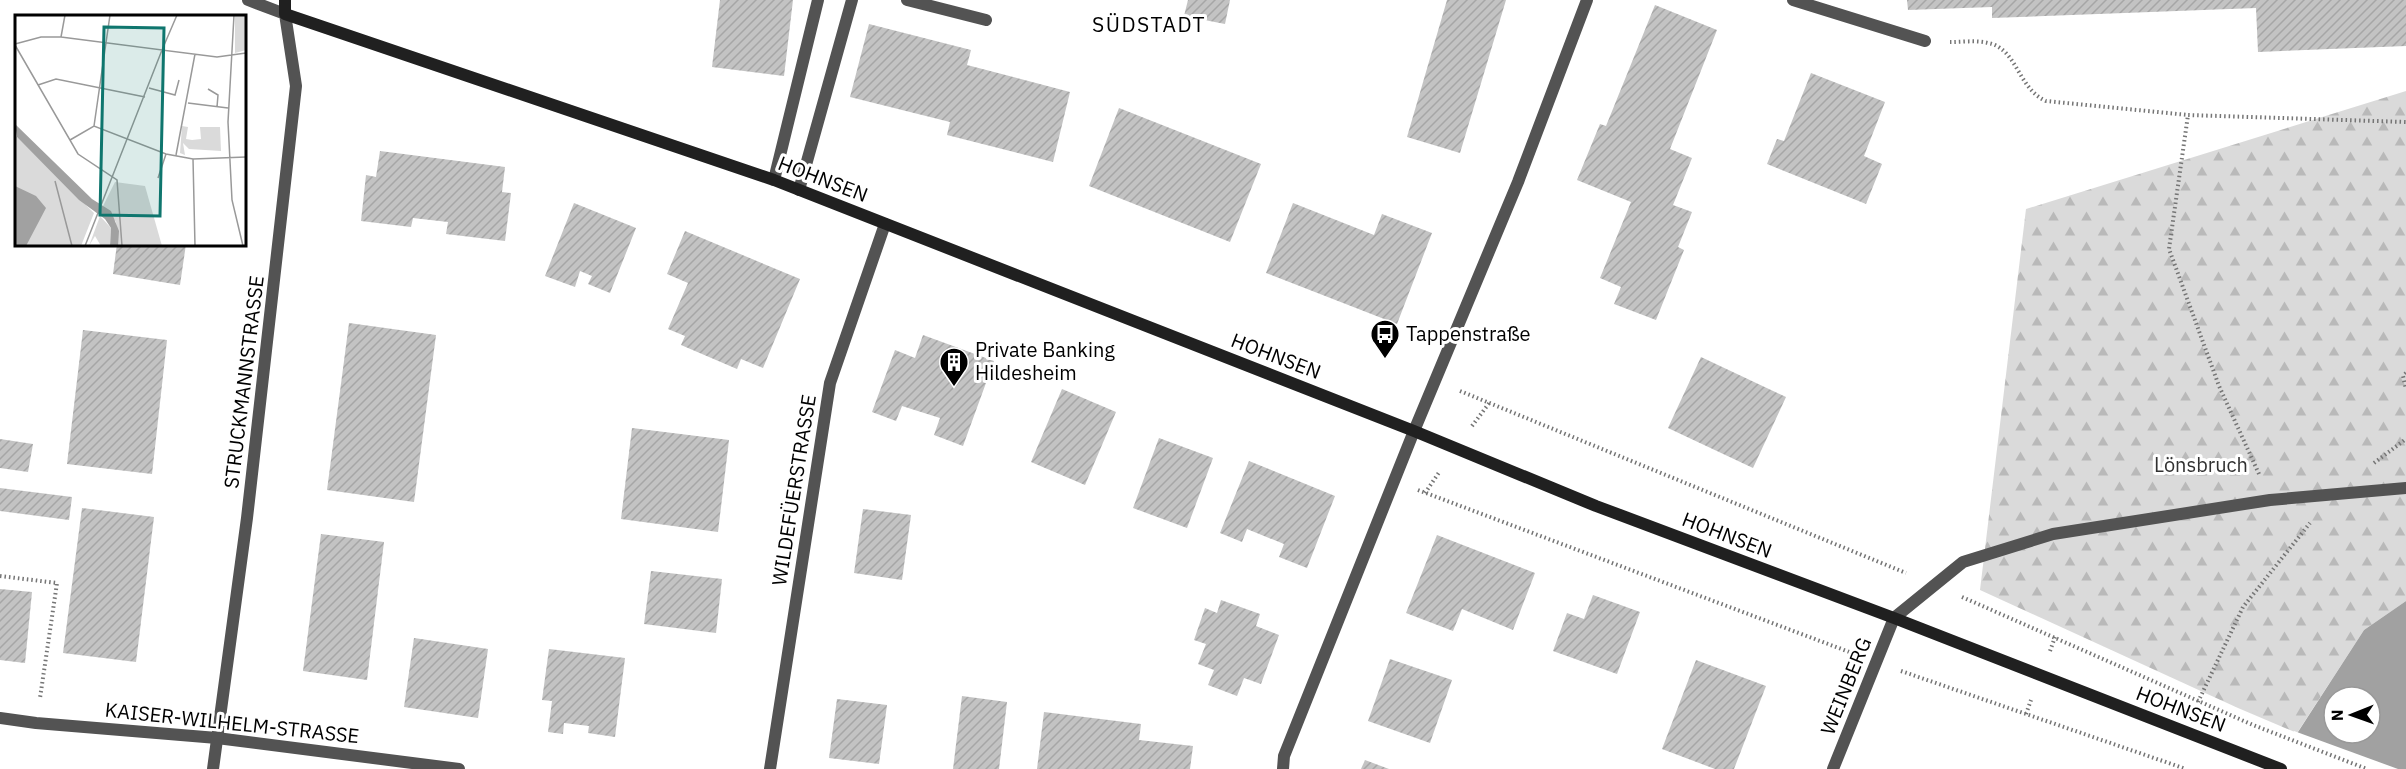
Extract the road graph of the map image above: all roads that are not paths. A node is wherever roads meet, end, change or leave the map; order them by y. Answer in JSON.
{"nodes":[{"id":1,"x":248,"y":0,"type":"edge"},
{"id":2,"x":285,"y":0,"type":"edge"},
{"id":3,"x":818,"y":0,"type":"edge"},
{"id":4,"x":852,"y":0,"type":"edge"},
{"id":5,"x":908,"y":0,"type":"edge"},
{"id":6,"x":1587,"y":0,"type":"edge"},
{"id":7,"x":1792,"y":0,"type":"edge"},
{"id":8,"x":285,"y":14,"type":"junction"},
{"id":9,"x":986,"y":20,"type":"dead end"},
{"id":10,"x":1924,"y":41,"type":"road end"},
{"id":11,"x":774,"y":180,"type":"junction"},
{"id":12,"x":799,"y":190,"type":"junction"},
{"id":13,"x":885,"y":224,"type":"junction"},
{"id":14,"x":1414,"y":431,"type":"junction"},
{"id":15,"x":2406,"y":488,"type":"edge"},
{"id":16,"x":1894,"y":618,"type":"junction"},
{"id":17,"x":0,"y":718,"type":"edge"},
{"id":18,"x":217,"y":738,"type":"junction"},
{"id":19,"x":213,"y":769,"type":"edge"},
{"id":20,"x":459,"y":769,"type":"edge"},
{"id":21,"x":770,"y":769,"type":"edge"},
{"id":22,"x":1283,"y":769,"type":"edge"},
{"id":23,"x":1833,"y":769,"type":"edge"},
{"id":24,"x":2282,"y":769,"type":"edge"}],
"edges":[{"from":1,"to":8,"type":"street","name":"HOHNSEN"},
{"from":2,"to":8,"type":"main road","name":"STRUCKMANNSTRASSE"},
{"from":3,"to":11,"type":"street"},
{"from":4,"to":12,"type":"street"},
{"from":5,"to":9,"type":"street"},
{"from":6,"to":14,"type":"street"},
{"from":7,"to":10,"type":"street"},
{"from":8,"to":11,"type":"main road","name":"HOHNSEN"},
{"from":8,"to":18,"type":"street","name":"STRUCKMANNSTRASSE"},
{"from":11,"to":12,"type":"main road","name":"HOHNSEN"},
{"from":12,"to":13,"type":"main road","name":"HOHNSEN"},
{"from":13,"to":14,"type":"main road","name":"HOHNSEN"},
{"from":13,"to":21,"type":"street","name":"WILDEFÜERSTRASSE"},
{"from":14,"to":16,"type":"main road","name":"HOHNSEN"},
{"from":14,"to":22,"type":"street"},
{"from":15,"to":16,"type":"street"},
{"from":16,"to":23,"type":"street","name":"WEINBERG"},
{"from":16,"to":24,"type":"main road","name":"HOHNSEN"},
{"from":17,"to":18,"type":"street","name":"KAISER-WILHELM-STRASSE"},
{"from":18,"to":19,"type":"street","name":"STRUCKMANNSTRASSE"},
{"from":18,"to":20,"type":"street","name":"KAISER-WILHELM-STRASSE"}]}
